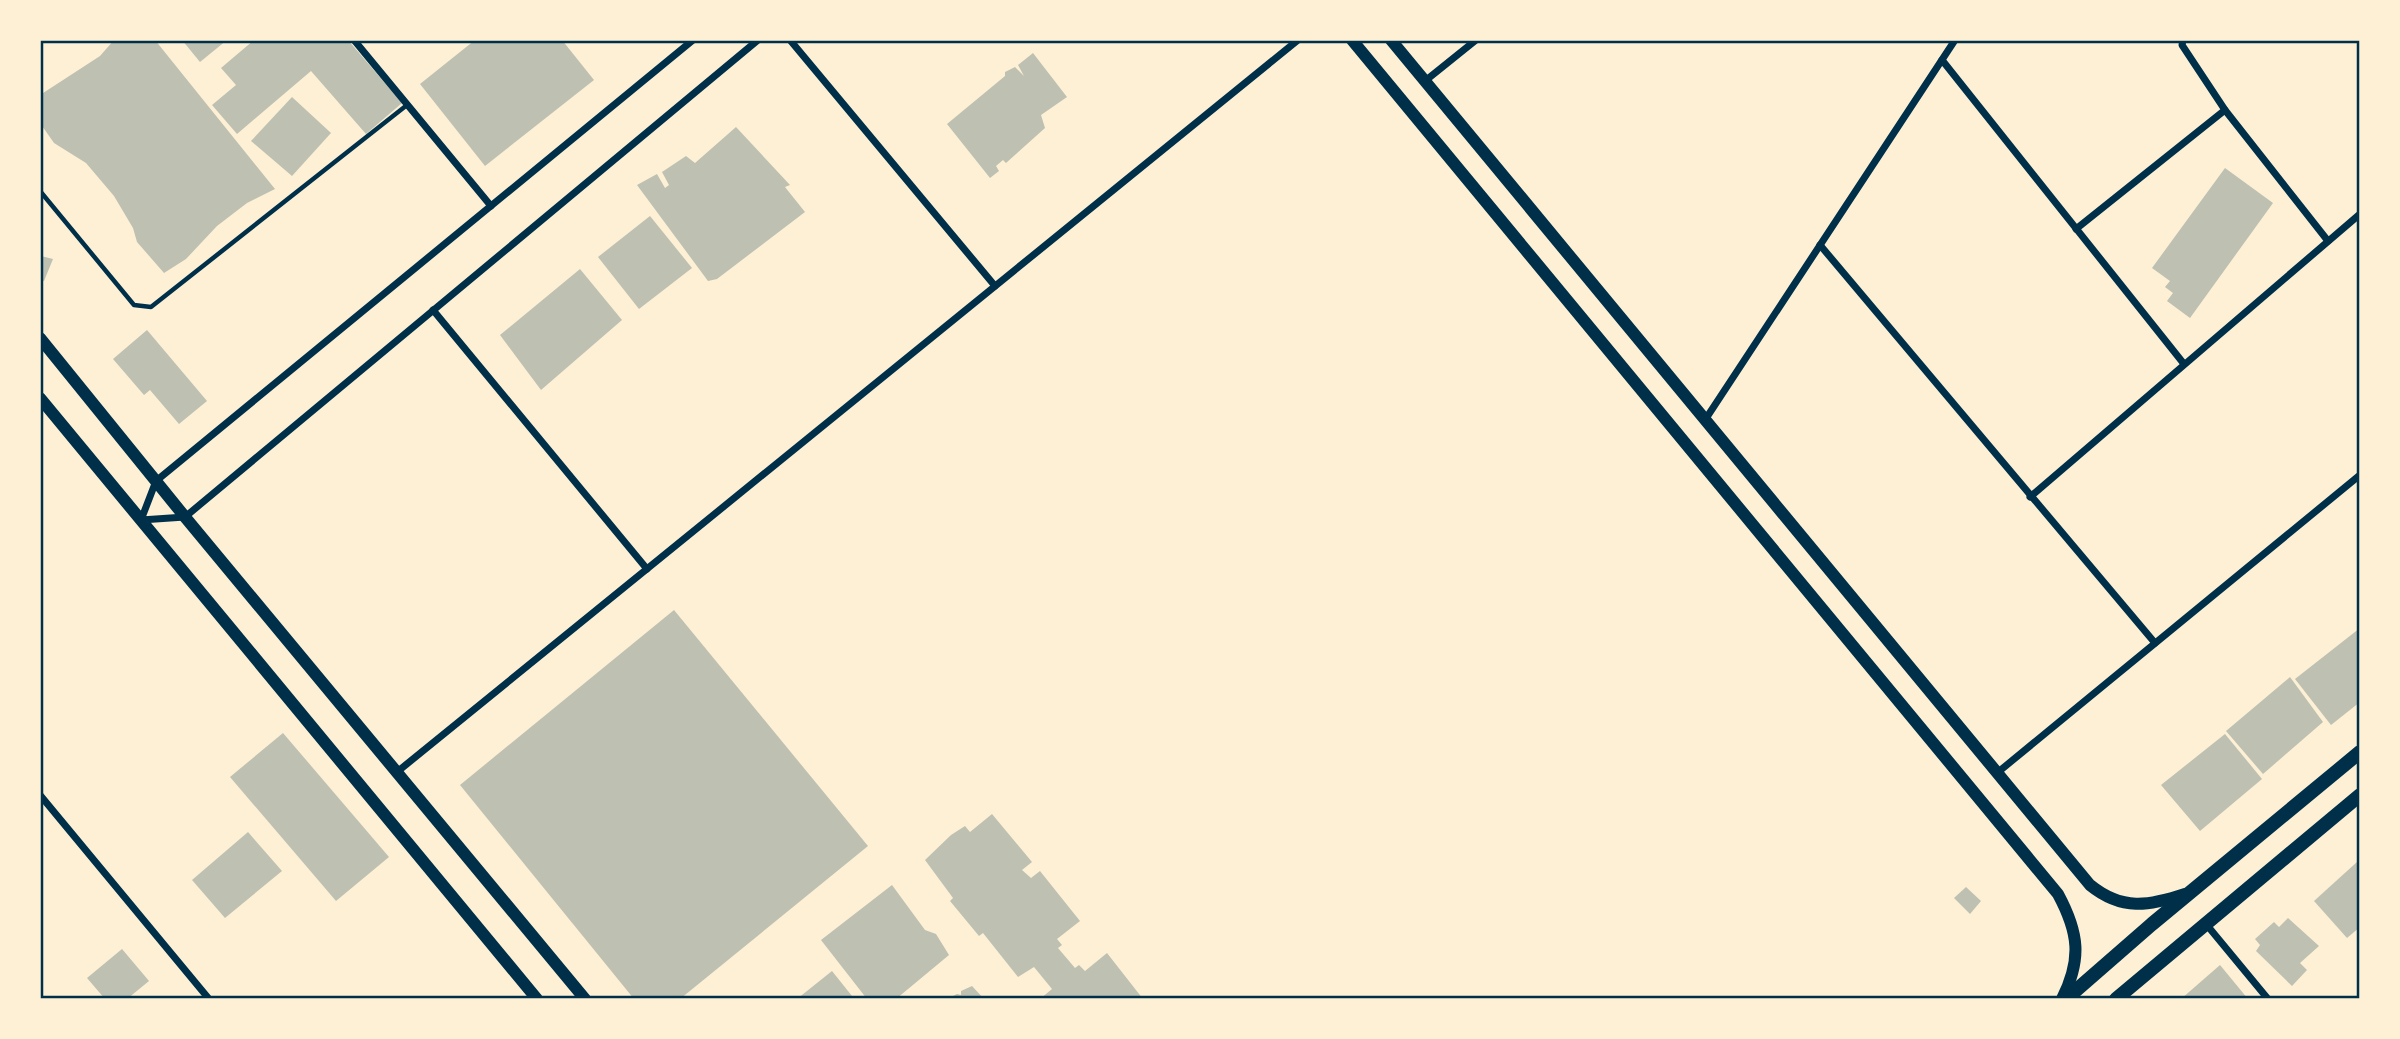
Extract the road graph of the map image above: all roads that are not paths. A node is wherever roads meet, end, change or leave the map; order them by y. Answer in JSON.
{"nodes":[{"id":1,"x":355,"y":40,"type":"edge"},
{"id":2,"x":693,"y":40,"type":"edge"},
{"id":3,"x":758,"y":40,"type":"edge"},
{"id":4,"x":790,"y":40,"type":"edge"},
{"id":5,"x":1298,"y":40,"type":"edge"},
{"id":6,"x":1352,"y":40,"type":"edge"},
{"id":7,"x":1391,"y":40,"type":"edge"},
{"id":8,"x":1476,"y":40,"type":"edge"},
{"id":9,"x":1955,"y":40,"type":"edge"},
{"id":10,"x":2183,"y":40,"type":"edge"},
{"id":11,"x":1942,"y":60,"type":"junction"},
{"id":12,"x":1425,"y":81,"type":"junction"},
{"id":13,"x":407,"y":105,"type":"junction"},
{"id":14,"x":2225,"y":110,"type":"junction"},
{"id":15,"x":40,"y":191,"type":"edge"},
{"id":16,"x":491,"y":206,"type":"junction"},
{"id":17,"x":2360,"y":214,"type":"edge"},
{"id":18,"x":2076,"y":229,"type":"junction"},
{"id":19,"x":2328,"y":241,"type":"junction"},
{"id":20,"x":1820,"y":244,"type":"junction"},
{"id":21,"x":995,"y":286,"type":"junction"},
{"id":22,"x":433,"y":310,"type":"junction"},
{"id":23,"x":40,"y":338,"type":"edge"},
{"id":24,"x":2184,"y":364,"type":"junction"},
{"id":25,"x":40,"y":398,"type":"edge"},
{"id":26,"x":1705,"y":420,"type":"junction"},
{"id":27,"x":2360,"y":475,"type":"edge"},
{"id":28,"x":156,"y":481,"type":"junction"},
{"id":29,"x":2030,"y":497,"type":"junction"},
{"id":30,"x":185,"y":517,"type":"junction"},
{"id":31,"x":141,"y":520,"type":"junction"},
{"id":32,"x":648,"y":569,"type":"junction"},
{"id":33,"x":2155,"y":643,"type":"junction"},
{"id":34,"x":2360,"y":752,"type":"edge"},
{"id":35,"x":397,"y":772,"type":"junction"},
{"id":36,"x":1997,"y":773,"type":"junction"},
{"id":37,"x":2360,"y":794,"type":"edge"},
{"id":38,"x":40,"y":795,"type":"edge"},
{"id":39,"x":2189,"y":893,"type":"junction"},
{"id":40,"x":2206,"y":924,"type":"junction"},
{"id":41,"x":209,"y":999,"type":"edge"},
{"id":42,"x":537,"y":999,"type":"edge"},
{"id":43,"x":585,"y":999,"type":"edge"},
{"id":44,"x":2064,"y":999,"type":"edge"},
{"id":45,"x":2116,"y":999,"type":"edge"},
{"id":46,"x":2268,"y":999,"type":"edge"}],
"edges":[{"from":1,"to":13,"type":"street"},
{"from":2,"to":16,"type":"street"},
{"from":3,"to":22,"type":"street"},
{"from":4,"to":21,"type":"street"},
{"from":5,"to":21,"type":"street"},
{"from":6,"to":44,"type":"street"},
{"from":7,"to":12,"type":"street"},
{"from":8,"to":12,"type":"street"},
{"from":9,"to":11,"type":"street"},
{"from":10,"to":14,"type":"street"},
{"from":11,"to":18,"type":"street"},
{"from":11,"to":20,"type":"street"},
{"from":12,"to":26,"type":"street"},
{"from":13,"to":15,"type":"lane"},
{"from":13,"to":16,"type":"street"},
{"from":14,"to":18,"type":"street"},
{"from":14,"to":19,"type":"street"},
{"from":16,"to":28,"type":"street"},
{"from":17,"to":19,"type":"street"},
{"from":18,"to":24,"type":"street"},
{"from":19,"to":24,"type":"street"},
{"from":20,"to":26,"type":"street"},
{"from":20,"to":29,"type":"street"},
{"from":21,"to":32,"type":"street"},
{"from":22,"to":30,"type":"street"},
{"from":22,"to":32,"type":"street"},
{"from":23,"to":28,"type":"street"},
{"from":24,"to":29,"type":"street"},
{"from":25,"to":31,"type":"street"},
{"from":26,"to":36,"type":"street"},
{"from":27,"to":33,"type":"street"},
{"from":28,"to":30,"type":"street"},
{"from":28,"to":31,"type":"street"},
{"from":29,"to":33,"type":"street"},
{"from":30,"to":31,"type":"street"},
{"from":30,"to":35,"type":"street"},
{"from":31,"to":42,"type":"street"},
{"from":32,"to":35,"type":"street"},
{"from":33,"to":36,"type":"street"},
{"from":34,"to":39,"type":"main road"},
{"from":35,"to":43,"type":"street"},
{"from":36,"to":39,"type":"street"},
{"from":37,"to":40,"type":"main road"},
{"from":38,"to":41,"type":"street"},
{"from":39,"to":44,"type":"main road"},
{"from":40,"to":45,"type":"main road"},
{"from":40,"to":46,"type":"street"}]}
